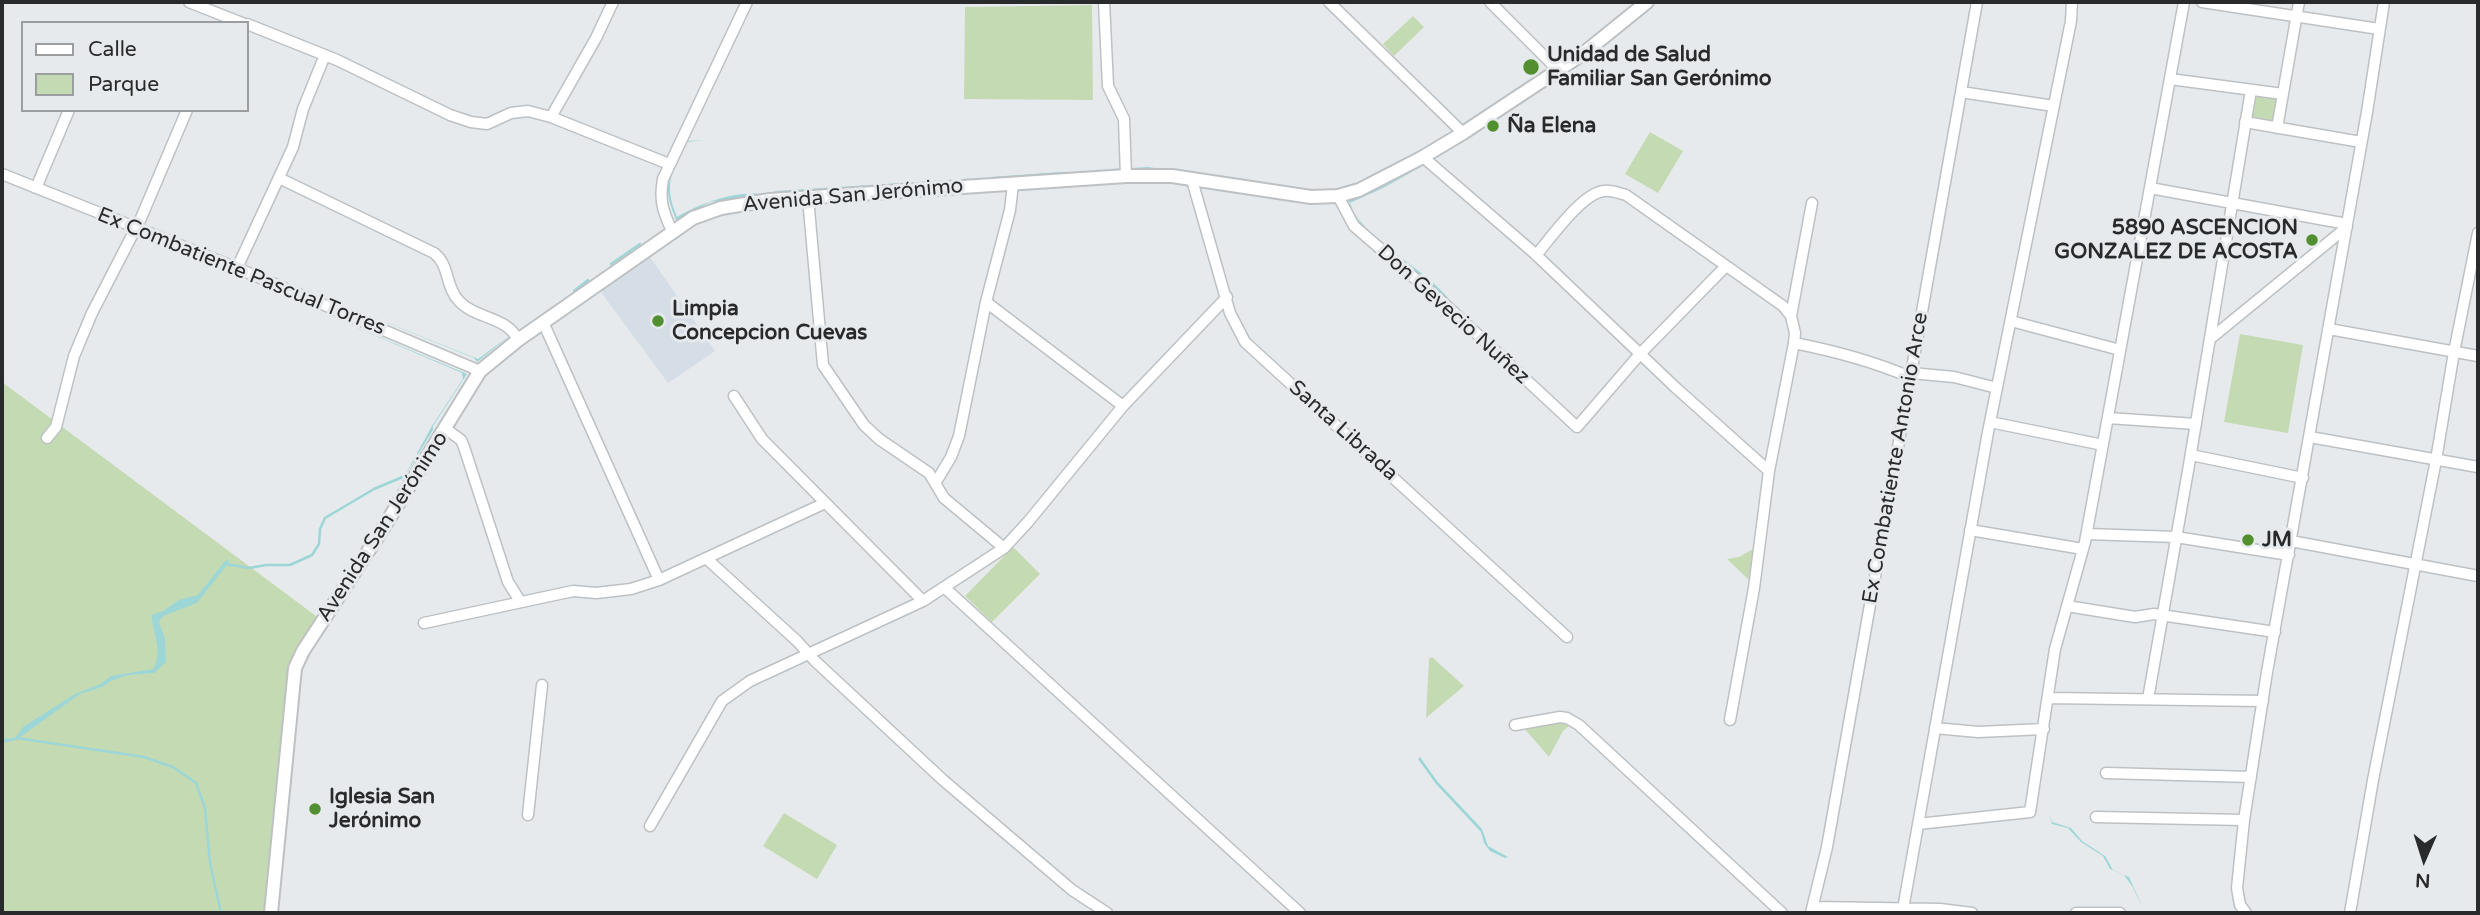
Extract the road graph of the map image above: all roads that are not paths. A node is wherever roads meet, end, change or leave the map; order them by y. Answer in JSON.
{"nodes":[{"id":1,"x":189,"y":2,"type":"edge"},
{"id":2,"x":613,"y":2,"type":"edge"},
{"id":3,"x":747,"y":2,"type":"edge"},
{"id":4,"x":1104,"y":2,"type":"edge"},
{"id":5,"x":1329,"y":2,"type":"edge"},
{"id":6,"x":1490,"y":2,"type":"edge"},
{"id":7,"x":1647,"y":2,"type":"edge"},
{"id":8,"x":1977,"y":2,"type":"edge"},
{"id":9,"x":2072,"y":2,"type":"edge"},
{"id":10,"x":2184,"y":2,"type":"edge"},
{"id":11,"x":2202,"y":2,"type":"edge"},
{"id":12,"x":2298,"y":2,"type":"edge"},
{"id":13,"x":2384,"y":2,"type":"edge"},
{"id":14,"x":2296,"y":16,"type":"junction"},
{"id":15,"x":237,"y":21,"type":"edge"},
{"id":16,"x":248,"y":25,"type":"edge"},
{"id":17,"x":2379,"y":29,"type":"junction"},
{"id":18,"x":325,"y":55,"type":"junction"},
{"id":19,"x":1558,"y":70,"type":"junction"},
{"id":20,"x":2170,"y":79,"type":"junction"},
{"id":21,"x":2251,"y":90,"type":"junction"},
{"id":22,"x":1961,"y":92,"type":"junction"},
{"id":23,"x":2283,"y":94,"type":"junction"},
{"id":24,"x":2054,"y":106,"type":"junction"},
{"id":25,"x":68,"y":112,"type":"edge"},
{"id":26,"x":186,"y":112,"type":"edge"},
{"id":27,"x":551,"y":117,"type":"junction"},
{"id":28,"x":2245,"y":122,"type":"junction"},
{"id":29,"x":2277,"y":128,"type":"junction"},
{"id":30,"x":1463,"y":134,"type":"junction"},
{"id":31,"x":2361,"y":142,"type":"junction"},
{"id":32,"x":1423,"y":158,"type":"junction"},
{"id":33,"x":669,"y":164,"type":"junction"},
{"id":34,"x":2,"y":174,"type":"edge"},
{"id":35,"x":1126,"y":176,"type":"junction"},
{"id":36,"x":279,"y":178,"type":"junction"},
{"id":37,"x":1192,"y":180,"type":"junction"},
{"id":38,"x":1013,"y":184,"type":"junction"},
{"id":39,"x":36,"y":188,"type":"junction"},
{"id":40,"x":2150,"y":188,"type":"junction"},
{"id":41,"x":1338,"y":196,"type":"junction"},
{"id":42,"x":808,"y":198,"type":"junction"},
{"id":43,"x":1812,"y":203,"type":"dead end"},
{"id":44,"x":2232,"y":203,"type":"junction"},
{"id":45,"x":2347,"y":225,"type":"junction"},
{"id":46,"x":136,"y":228,"type":"junction"},
{"id":47,"x":672,"y":231,"type":"junction"},
{"id":48,"x":2478,"y":233,"type":"edge"},
{"id":49,"x":2477,"y":247,"type":"edge"},
{"id":50,"x":1536,"y":255,"type":"junction"},
{"id":51,"x":1726,"y":266,"type":"junction"},
{"id":52,"x":237,"y":268,"type":"junction"},
{"id":53,"x":1227,"y":297,"type":"junction"},
{"id":54,"x":986,"y":302,"type":"junction"},
{"id":55,"x":1791,"y":316,"type":"junction"},
{"id":56,"x":2011,"y":321,"type":"junction"},
{"id":57,"x":543,"y":322,"type":"junction"},
{"id":58,"x":2329,"y":329,"type":"junction"},
{"id":59,"x":2210,"y":339,"type":"junction"},
{"id":60,"x":518,"y":340,"type":"junction"},
{"id":61,"x":1794,"y":343,"type":"junction"},
{"id":62,"x":2120,"y":350,"type":"junction"},
{"id":63,"x":2454,"y":352,"type":"junction"},
{"id":64,"x":1640,"y":354,"type":"junction"},
{"id":65,"x":2478,"y":356,"type":"edge"},
{"id":66,"x":480,"y":371,"type":"junction"},
{"id":67,"x":1911,"y":375,"type":"junction"},
{"id":68,"x":1997,"y":388,"type":"junction"},
{"id":69,"x":734,"y":396,"type":"dead end"},
{"id":70,"x":1123,"y":406,"type":"junction"},
{"id":71,"x":2108,"y":418,"type":"junction"},
{"id":72,"x":1990,"y":422,"type":"junction"},
{"id":73,"x":2196,"y":424,"type":"junction"},
{"id":74,"x":446,"y":429,"type":"junction"},
{"id":75,"x":2311,"y":437,"type":"junction"},
{"id":76,"x":47,"y":438,"type":"dead end"},
{"id":77,"x":2103,"y":445,"type":"junction"},
{"id":78,"x":2191,"y":455,"type":"junction"},
{"id":79,"x":2436,"y":460,"type":"junction"},
{"id":80,"x":2478,"y":467,"type":"edge"},
{"id":81,"x":1769,"y":471,"type":"junction"},
{"id":82,"x":2303,"y":478,"type":"junction"},
{"id":83,"x":936,"y":482,"type":"junction"},
{"id":84,"x":825,"y":503,"type":"junction"},
{"id":85,"x":1970,"y":530,"type":"junction"},
{"id":86,"x":2087,"y":534,"type":"junction"},
{"id":87,"x":2176,"y":537,"type":"junction"},
{"id":88,"x":2291,"y":541,"type":"junction"},
{"id":89,"x":1003,"y":548,"type":"junction"},
{"id":90,"x":2084,"y":549,"type":"junction"},
{"id":91,"x":2289,"y":555,"type":"junction"},
{"id":92,"x":707,"y":559,"type":"junction"},
{"id":93,"x":2416,"y":565,"type":"junction"},
{"id":94,"x":2478,"y":576,"type":"edge"},
{"id":95,"x":659,"y":580,"type":"junction"},
{"id":96,"x":945,"y":588,"type":"junction"},
{"id":97,"x":520,"y":601,"type":"junction"},
{"id":98,"x":923,"y":601,"type":"junction"},
{"id":99,"x":2067,"y":607,"type":"junction"},
{"id":100,"x":2163,"y":615,"type":"junction"},
{"id":101,"x":424,"y":623,"type":"dead end"},
{"id":102,"x":2275,"y":632,"type":"junction"},
{"id":103,"x":1567,"y":636,"type":"dead end"},
{"id":104,"x":809,"y":654,"type":"junction"},
{"id":105,"x":542,"y":685,"type":"dead end"},
{"id":106,"x":2049,"y":698,"type":"junction"},
{"id":107,"x":2148,"y":699,"type":"junction"},
{"id":108,"x":2263,"y":701,"type":"junction"},
{"id":109,"x":1730,"y":720,"type":"dead end"},
{"id":110,"x":1515,"y":725,"type":"dead end"},
{"id":111,"x":1935,"y":728,"type":"junction"},
{"id":112,"x":2044,"y":729,"type":"junction"},
{"id":113,"x":2106,"y":773,"type":"dead end"},
{"id":114,"x":2251,"y":778,"type":"junction"},
{"id":115,"x":528,"y":815,"type":"dead end"},
{"id":116,"x":2096,"y":817,"type":"dead end"},
{"id":117,"x":2244,"y":820,"type":"junction"},
{"id":118,"x":1918,"y":824,"type":"junction"},
{"id":119,"x":650,"y":826,"type":"dead end"},
{"id":120,"x":1903,"y":909,"type":"junction"},
{"id":121,"x":1812,"y":910,"type":"edge"},
{"id":122,"x":271,"y":913,"type":"edge"},
{"id":123,"x":1107,"y":913,"type":"edge"},
{"id":124,"x":1300,"y":913,"type":"edge"},
{"id":125,"x":1782,"y":913,"type":"edge"},
{"id":126,"x":1972,"y":913,"type":"edge"},
{"id":127,"x":2076,"y":913,"type":"edge"},
{"id":128,"x":2120,"y":913,"type":"edge"},
{"id":129,"x":2246,"y":913,"type":"edge"},
{"id":130,"x":2350,"y":913,"type":"edge"}],
"edges":[{"from":1,"to":15,"type":"street"},
{"from":2,"to":27,"type":"street"},
{"from":3,"to":33,"type":"street"},
{"from":4,"to":35,"type":"street"},
{"from":5,"to":30,"type":"street"},
{"from":6,"to":19,"type":"street"},
{"from":7,"to":19,"type":"street","name":"Avenida San Jerónimo"},
{"from":8,"to":22,"type":"street","name":"Ex Combatiente Antonio Arce"},
{"from":9,"to":24,"type":"street"},
{"from":10,"to":20,"type":"street"},
{"from":11,"to":14,"type":"street"},
{"from":12,"to":14,"type":"street"},
{"from":13,"to":17,"type":"street"},
{"from":14,"to":17,"type":"street"},
{"from":14,"to":23,"type":"street"},
{"from":16,"to":18,"type":"street"},
{"from":17,"to":31,"type":"street"},
{"from":18,"to":27,"type":"street"},
{"from":18,"to":36,"type":"street"},
{"from":19,"to":30,"type":"street","name":"Avenida San Jerónimo"},
{"from":20,"to":21,"type":"street"},
{"from":20,"to":40,"type":"street"},
{"from":21,"to":23,"type":"street"},
{"from":21,"to":28,"type":"street"},
{"from":22,"to":24,"type":"street"},
{"from":22,"to":67,"type":"street","name":"Ex Combatiente Antonio Arce"},
{"from":23,"to":29,"type":"street"},
{"from":24,"to":56,"type":"street"},
{"from":25,"to":39,"type":"street"},
{"from":26,"to":46,"type":"street"},
{"from":27,"to":33,"type":"street"},
{"from":28,"to":29,"type":"street"},
{"from":28,"to":44,"type":"street"},
{"from":29,"to":31,"type":"street"},
{"from":30,"to":32,"type":"street","name":"Avenida San Jerónimo"},
{"from":31,"to":45,"type":"street"},
{"from":32,"to":41,"type":"street","name":"Avenida San Jerónimo"},
{"from":32,"to":50,"type":"street"},
{"from":33,"to":47,"type":"street"},
{"from":34,"to":39,"type":"street","name":"Ex Combatiente Pascual Torres"},
{"from":35,"to":37,"type":"street","name":"Avenida San Jerónimo"},
{"from":35,"to":38,"type":"street","name":"Avenida San Jerónimo"},
{"from":36,"to":52,"type":"street"},
{"from":36,"to":60,"type":"street"},
{"from":37,"to":41,"type":"street","name":"Avenida San Jerónimo"},
{"from":37,"to":53,"type":"street","name":"Santa Librada"},
{"from":38,"to":42,"type":"street","name":"Avenida San Jerónimo"},
{"from":38,"to":54,"type":"street"},
{"from":39,"to":46,"type":"street","name":"Ex Combatiente Pascual Torres"},
{"from":40,"to":44,"type":"street"},
{"from":40,"to":62,"type":"street"},
{"from":41,"to":64,"type":"street","name":"Don Gevecio Nuñez"},
{"from":42,"to":47,"type":"street","name":"Avenida San Jerónimo"},
{"from":42,"to":83,"type":"street"},
{"from":43,"to":55,"type":"street"},
{"from":44,"to":45,"type":"street"},
{"from":44,"to":59,"type":"street"},
{"from":45,"to":58,"type":"street"},
{"from":45,"to":59,"type":"street"},
{"from":46,"to":52,"type":"street","name":"Ex Combatiente Pascual Torres"},
{"from":46,"to":76,"type":"street"},
{"from":47,"to":57,"type":"street","name":"Avenida San Jerónimo"},
{"from":48,"to":49,"type":"street"},
{"from":49,"to":63,"type":"street"},
{"from":50,"to":51,"type":"street"},
{"from":50,"to":64,"type":"street"},
{"from":51,"to":55,"type":"street"},
{"from":51,"to":64,"type":"street"},
{"from":52,"to":66,"type":"street","name":"Ex Combatiente Pascual Torres"},
{"from":53,"to":70,"type":"street"},
{"from":53,"to":103,"type":"street","name":"Santa Librada"},
{"from":54,"to":70,"type":"street"},
{"from":54,"to":83,"type":"street"},
{"from":55,"to":61,"type":"street"},
{"from":56,"to":62,"type":"street"},
{"from":56,"to":68,"type":"street"},
{"from":57,"to":60,"type":"street","name":"Avenida San Jerónimo"},
{"from":57,"to":95,"type":"street"},
{"from":58,"to":63,"type":"street"},
{"from":58,"to":75,"type":"street"},
{"from":59,"to":73,"type":"street"},
{"from":60,"to":66,"type":"street","name":"Avenida San Jerónimo"},
{"from":61,"to":67,"type":"street"},
{"from":61,"to":81,"type":"street"},
{"from":62,"to":71,"type":"street"},
{"from":63,"to":65,"type":"street"},
{"from":63,"to":79,"type":"street"},
{"from":64,"to":81,"type":"street"},
{"from":66,"to":74,"type":"street","name":"Avenida San Jerónimo"},
{"from":67,"to":68,"type":"street"},
{"from":67,"to":121,"type":"street","name":"Ex Combatiente Antonio Arce"},
{"from":68,"to":72,"type":"street"},
{"from":69,"to":84,"type":"street"},
{"from":70,"to":89,"type":"street"},
{"from":71,"to":73,"type":"street"},
{"from":71,"to":77,"type":"street"},
{"from":72,"to":77,"type":"street"},
{"from":72,"to":85,"type":"street"},
{"from":73,"to":78,"type":"street"},
{"from":74,"to":97,"type":"street"},
{"from":74,"to":122,"type":"street","name":"Avenida San Jerónimo"},
{"from":75,"to":79,"type":"street"},
{"from":75,"to":82,"type":"street"},
{"from":77,"to":86,"type":"street"},
{"from":78,"to":82,"type":"street"},
{"from":78,"to":87,"type":"street"},
{"from":79,"to":80,"type":"street"},
{"from":79,"to":93,"type":"street"},
{"from":81,"to":109,"type":"street"},
{"from":82,"to":88,"type":"street"},
{"from":83,"to":89,"type":"street"},
{"from":84,"to":92,"type":"street"},
{"from":84,"to":98,"type":"street"},
{"from":85,"to":90,"type":"street"},
{"from":85,"to":111,"type":"street"},
{"from":86,"to":87,"type":"street"},
{"from":86,"to":90,"type":"street"},
{"from":87,"to":91,"type":"street"},
{"from":87,"to":100,"type":"street"},
{"from":88,"to":91,"type":"street"},
{"from":88,"to":93,"type":"street"},
{"from":89,"to":96,"type":"street"},
{"from":90,"to":99,"type":"street"},
{"from":91,"to":102,"type":"street"},
{"from":92,"to":95,"type":"street"},
{"from":92,"to":104,"type":"street"},
{"from":93,"to":94,"type":"street"},
{"from":93,"to":130,"type":"street"},
{"from":95,"to":97,"type":"street"},
{"from":96,"to":98,"type":"street"},
{"from":96,"to":124,"type":"street"},
{"from":97,"to":101,"type":"street"},
{"from":98,"to":104,"type":"street"},
{"from":99,"to":100,"type":"street"},
{"from":99,"to":106,"type":"street"},
{"from":100,"to":102,"type":"street"},
{"from":100,"to":107,"type":"street"},
{"from":102,"to":108,"type":"street"},
{"from":104,"to":119,"type":"street"},
{"from":104,"to":123,"type":"street"},
{"from":105,"to":115,"type":"street"},
{"from":106,"to":107,"type":"street"},
{"from":106,"to":112,"type":"street"},
{"from":107,"to":108,"type":"street"},
{"from":108,"to":114,"type":"street"},
{"from":110,"to":125,"type":"street"},
{"from":111,"to":112,"type":"street"},
{"from":111,"to":118,"type":"street"},
{"from":112,"to":118,"type":"street"},
{"from":113,"to":114,"type":"street"},
{"from":114,"to":117,"type":"street"},
{"from":116,"to":117,"type":"street"},
{"from":117,"to":129,"type":"street"},
{"from":118,"to":120,"type":"street"},
{"from":120,"to":121,"type":"street"},
{"from":120,"to":126,"type":"street"},
{"from":127,"to":128,"type":"street"}]}
